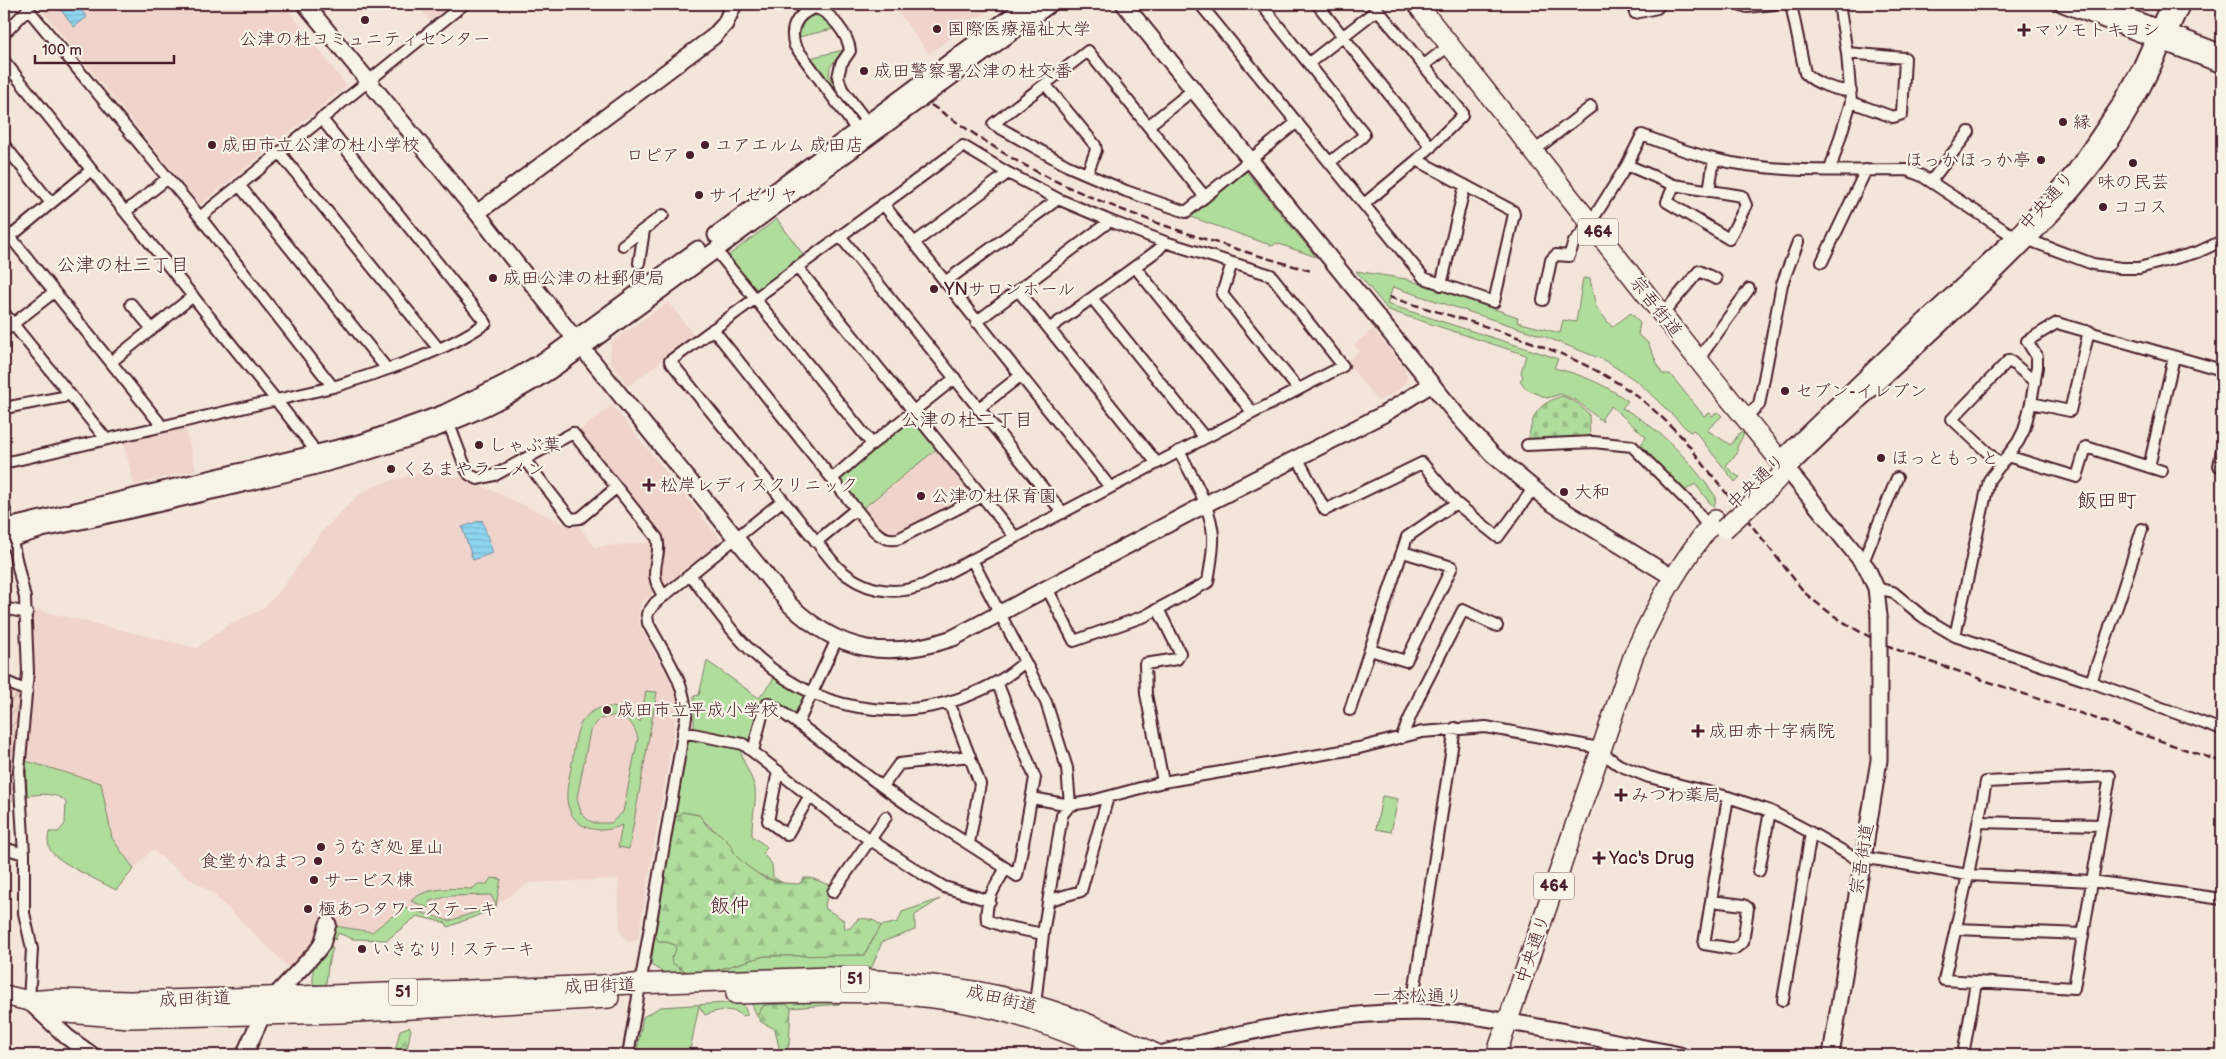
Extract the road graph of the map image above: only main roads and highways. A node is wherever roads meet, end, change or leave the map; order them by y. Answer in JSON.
{"nodes":[{"id":1,"x":1417,"y":4,"type":"edge"},
{"id":2,"x":1783,"y":465,"type":"joint"},
{"id":3,"x":1716,"y":525,"type":"junction"},
{"id":4,"x":1606,"y":755,"type":"junction"},
{"id":5,"x":640,"y":990,"type":"junction"},
{"id":6,"x":4,"y":996,"type":"edge"},
{"id":7,"x":28,"y":1001,"type":"junction"},
{"id":8,"x":1513,"y":1022,"type":"junction"},
{"id":9,"x":1123,"y":1055,"type":"edge"},
{"id":10,"x":1157,"y":1055,"type":"edge"},
{"id":11,"x":1496,"y":1055,"type":"edge"},
{"id":12,"x":1507,"y":1055,"type":"edge"}],
"edges":[{"from":1,"to":2,"type":"highway","name":"宗吾街道","number":"464"},
{"from":2,"to":3,"type":"highway","name":"中央通り","number":"464"},
{"from":3,"to":4,"type":"highway","name":"中央通り","number":"464"},
{"from":3,"to":4,"type":"highway","name":"中央通り","number":"464"},
{"from":4,"to":8,"type":"highway","name":"中央通り","number":"464"},
{"from":5,"to":7,"type":"highway","name":"成田街道","number":"51"},
{"from":5,"to":7,"type":"highway","name":"成田街道","number":"51"},
{"from":5,"to":9,"type":"highway","name":"成田街道","number":"51"},
{"from":5,"to":10,"type":"highway","name":"成田街道","number":"51"},
{"from":6,"to":7,"type":"highway","name":"成田街道","number":"51"},
{"from":8,"to":11,"type":"highway","name":"中央通り","number":"464"},
{"from":8,"to":12,"type":"highway","name":"中央通り","number":"464"}]}
